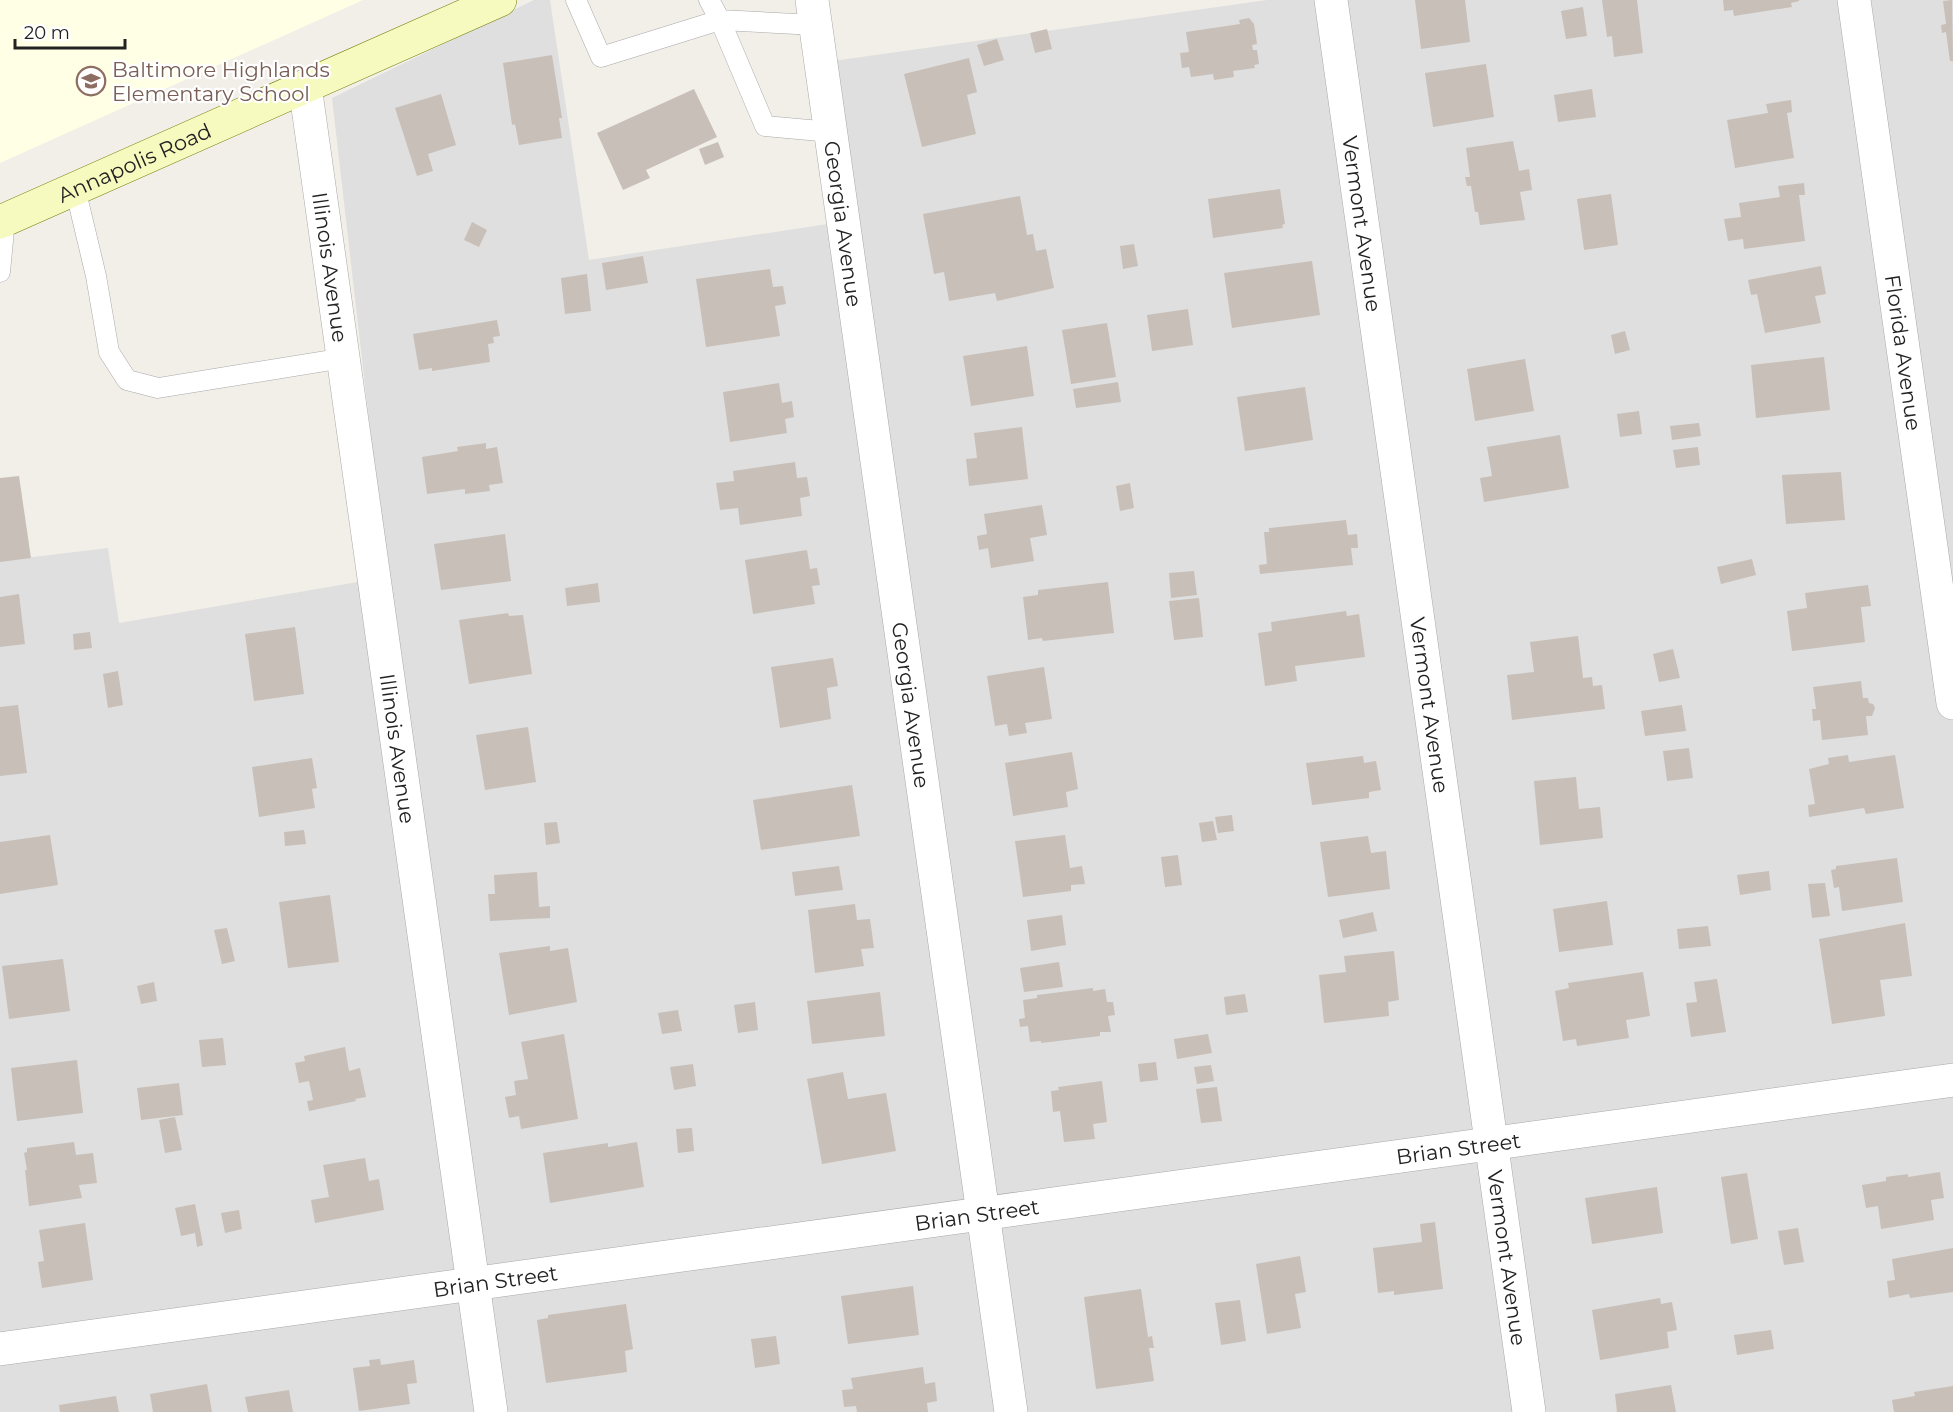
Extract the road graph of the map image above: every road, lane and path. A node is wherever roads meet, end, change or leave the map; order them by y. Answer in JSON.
{"nodes":[{"id":1,"x":500,"y":0,"type":"edge"},
{"id":2,"x":576,"y":0,"type":"edge"},
{"id":3,"x":710,"y":0,"type":"edge"},
{"id":4,"x":1331,"y":0,"type":"edge"},
{"id":5,"x":1854,"y":0,"type":"edge"},
{"id":6,"x":814,"y":13,"type":"edge"},
{"id":7,"x":720,"y":20,"type":"junction"},
{"id":8,"x":305,"y":86,"type":"junction"},
{"id":9,"x":831,"y":132,"type":"junction"},
{"id":10,"x":75,"y":188,"type":"junction"},
{"id":11,"x":2,"y":220,"type":"edge"},
{"id":12,"x":0,"y":272,"type":"edge"},
{"id":13,"x":344,"y":358,"type":"junction"},
{"id":14,"x":1953,"y":703,"type":"edge"},
{"id":15,"x":1953,"y":1080,"type":"edge"},
{"id":16,"x":1492,"y":1144,"type":"junction"},
{"id":17,"x":983,"y":1214,"type":"junction"},
{"id":18,"x":473,"y":1284,"type":"junction"},
{"id":19,"x":0,"y":1349,"type":"edge"},
{"id":20,"x":491,"y":1412,"type":"edge"},
{"id":21,"x":1011,"y":1412,"type":"edge"},
{"id":22,"x":1529,"y":1412,"type":"edge"}],
"edges":[{"from":1,"to":8,"type":"main road","name":"Annapolis Road"},
{"from":2,"to":7,"type":"lane"},
{"from":3,"to":7,"type":"lane"},
{"from":4,"to":16,"type":"street","name":"Vermont Avenue"},
{"from":5,"to":14,"type":"street","name":"Florida Avenue"},
{"from":6,"to":7,"type":"lane"},
{"from":6,"to":9,"type":"street","name":"Georgia Avenue"},
{"from":7,"to":9,"type":"lane"},
{"from":8,"to":10,"type":"main road","name":"Annapolis Road"},
{"from":8,"to":13,"type":"street","name":"Illinois Avenue"},
{"from":9,"to":17,"type":"street","name":"Georgia Avenue"},
{"from":10,"to":11,"type":"main road","name":"Annapolis Road"},
{"from":10,"to":13,"type":"lane"},
{"from":11,"to":12,"type":"lane"},
{"from":13,"to":18,"type":"street","name":"Illinois Avenue"},
{"from":15,"to":16,"type":"street","name":"Brian Street"},
{"from":16,"to":17,"type":"street","name":"Brian Street"},
{"from":16,"to":22,"type":"street","name":"Vermont Avenue"},
{"from":17,"to":18,"type":"street","name":"Brian Street"},
{"from":17,"to":21,"type":"street","name":"Georgia Avenue"},
{"from":18,"to":19,"type":"street","name":"Brian Street"},
{"from":18,"to":20,"type":"street","name":"Illinois Avenue"}]}
